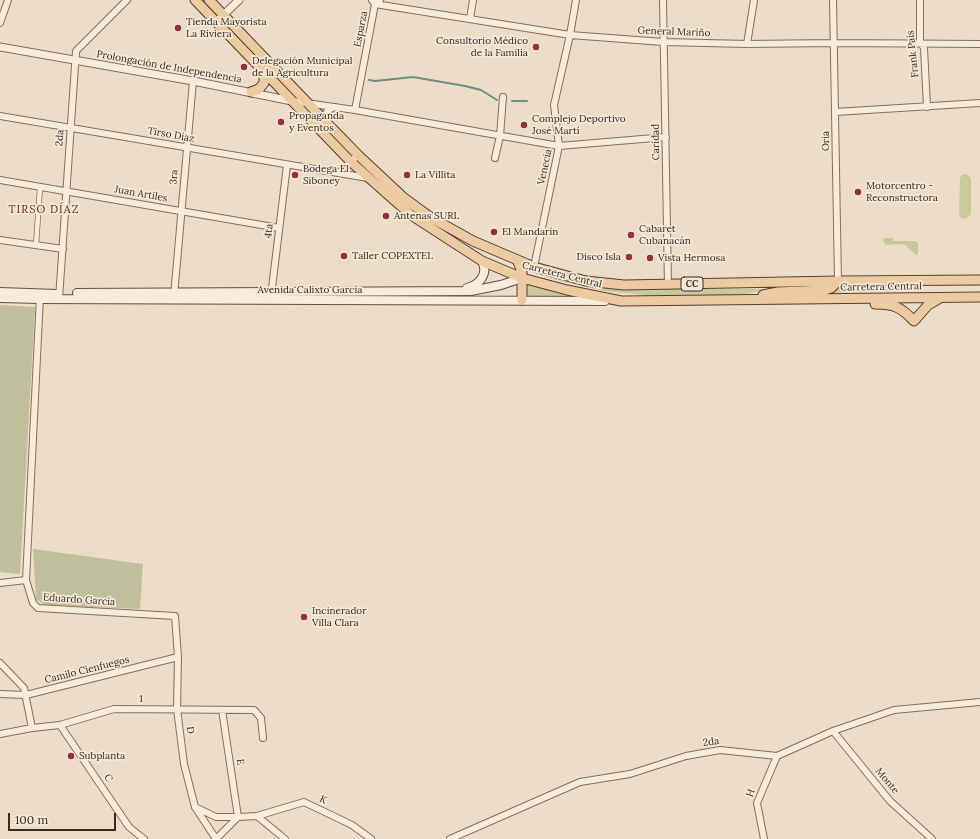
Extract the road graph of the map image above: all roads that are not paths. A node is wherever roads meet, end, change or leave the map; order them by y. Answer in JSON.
{"nodes":[{"id":1,"x":8,"y":0,"type":"edge"},
{"id":2,"x":127,"y":0,"type":"edge"},
{"id":3,"x":195,"y":0,"type":"edge"},
{"id":4,"x":208,"y":0,"type":"edge"},
{"id":5,"x":239,"y":0,"type":"edge"},
{"id":6,"x":473,"y":0,"type":"edge"},
{"id":7,"x":576,"y":0,"type":"edge"},
{"id":8,"x":663,"y":0,"type":"edge"},
{"id":9,"x":754,"y":0,"type":"edge"},
{"id":10,"x":833,"y":0,"type":"edge"},
{"id":11,"x":920,"y":0,"type":"edge"},
{"id":12,"x":376,"y":1,"type":"edge"},
{"id":13,"x":220,"y":19,"type":"junction"},
{"id":14,"x":470,"y":19,"type":"junction"},
{"id":15,"x":0,"y":23,"type":"edge"},
{"id":16,"x":570,"y":35,"type":"junction"},
{"id":17,"x":663,"y":42,"type":"junction"},
{"id":18,"x":834,"y":43,"type":"junction"},
{"id":19,"x":747,"y":44,"type":"junction"},
{"id":20,"x":922,"y":44,"type":"junction"},
{"id":21,"x":980,"y":44,"type":"edge"},
{"id":22,"x":0,"y":47,"type":"edge"},
{"id":23,"x":75,"y":60,"type":"junction"},
{"id":24,"x":269,"y":64,"type":"junction"},
{"id":25,"x":263,"y":71,"type":"junction"},
{"id":26,"x":193,"y":81,"type":"junction"},
{"id":27,"x":251,"y":92,"type":"junction"},
{"id":28,"x":503,"y":97,"type":"dead end"},
{"id":29,"x":292,"y":101,"type":"junction"},
{"id":30,"x":307,"y":103,"type":"junction"},
{"id":31,"x":980,"y":103,"type":"edge"},
{"id":32,"x":335,"y":107,"type":"junction"},
{"id":33,"x":927,"y":107,"type":"junction"},
{"id":34,"x":355,"y":110,"type":"junction"},
{"id":35,"x":835,"y":112,"type":"junction"},
{"id":36,"x":0,"y":116,"type":"edge"},
{"id":37,"x":324,"y":120,"type":"junction"},
{"id":38,"x":316,"y":127,"type":"junction"},
{"id":39,"x":71,"y":128,"type":"junction"},
{"id":40,"x":500,"y":136,"type":"junction"},
{"id":41,"x":666,"y":137,"type":"junction"},
{"id":42,"x":559,"y":146,"type":"junction"},
{"id":43,"x":187,"y":148,"type":"junction"},
{"id":44,"x":358,"y":155,"type":"junction"},
{"id":45,"x":495,"y":158,"type":"dead end"},
{"id":46,"x":351,"y":162,"type":"junction"},
{"id":47,"x":287,"y":165,"type":"junction"},
{"id":48,"x":339,"y":173,"type":"junction"},
{"id":49,"x":368,"y":178,"type":"junction"},
{"id":50,"x":0,"y":180,"type":"edge"},
{"id":51,"x":40,"y":188,"type":"junction"},
{"id":52,"x":66,"y":192,"type":"junction"},
{"id":53,"x":417,"y":208,"type":"junction"},
{"id":54,"x":182,"y":212,"type":"junction"},
{"id":55,"x":411,"y":215,"type":"junction"},
{"id":56,"x":279,"y":228,"type":"junction"},
{"id":57,"x":0,"y":240,"type":"edge"},
{"id":58,"x":474,"y":241,"type":"junction"},
{"id":59,"x":36,"y":245,"type":"junction"},
{"id":60,"x":62,"y":249,"type":"junction"},
{"id":61,"x":467,"y":252,"type":"junction"},
{"id":62,"x":482,"y":261,"type":"junction"},
{"id":63,"x":518,"y":262,"type":"junction"},
{"id":64,"x":534,"y":268,"type":"junction"},
{"id":65,"x":522,"y":278,"type":"junction"},
{"id":66,"x":918,"y":280,"type":"junction"},
{"id":67,"x":980,"y":280,"type":"edge"},
{"id":68,"x":586,"y":281,"type":"junction"},
{"id":69,"x":838,"y":281,"type":"junction"},
{"id":70,"x":668,"y":285,"type":"junction"},
{"id":71,"x":455,"y":291,"type":"junction"},
{"id":72,"x":0,"y":292,"type":"edge"},
{"id":73,"x":40,"y":296,"type":"junction"},
{"id":74,"x":59,"y":296,"type":"junction"},
{"id":75,"x":174,"y":296,"type":"junction"},
{"id":76,"x":271,"y":296,"type":"junction"},
{"id":77,"x":980,"y":297,"type":"edge"},
{"id":78,"x":0,"y":298,"type":"edge"},
{"id":79,"x":853,"y":298,"type":"junction"},
{"id":80,"x":918,"y":298,"type":"junction"},
{"id":81,"x":945,"y":298,"type":"junction"},
{"id":82,"x":522,"y":300,"type":"junction"},
{"id":83,"x":746,"y":300,"type":"junction"},
{"id":84,"x":621,"y":301,"type":"junction"},
{"id":85,"x":26,"y":580,"type":"junction"},
{"id":86,"x":0,"y":583,"type":"edge"},
{"id":87,"x":175,"y":616,"type":"joint"},
{"id":88,"x":178,"y":657,"type":"junction"},
{"id":89,"x":0,"y":663,"type":"edge"},
{"id":90,"x":0,"y":694,"type":"edge"},
{"id":91,"x":26,"y":695,"type":"junction"},
{"id":92,"x":980,"y":702,"type":"edge"},
{"id":93,"x":177,"y":709,"type":"junction"},
{"id":94,"x":222,"y":710,"type":"junction"},
{"id":95,"x":60,"y":725,"type":"junction"},
{"id":96,"x":32,"y":728,"type":"junction"},
{"id":97,"x":833,"y":731,"type":"junction"},
{"id":98,"x":0,"y":734,"type":"edge"},
{"id":99,"x":264,"y":738,"type":"dead end"},
{"id":100,"x":776,"y":756,"type":"junction"},
{"id":101,"x":195,"y":807,"type":"junction"},
{"id":102,"x":258,"y":816,"type":"junction"},
{"id":103,"x":238,"y":817,"type":"junction"},
{"id":104,"x":144,"y":839,"type":"edge"},
{"id":105,"x":216,"y":839,"type":"edge"},
{"id":106,"x":285,"y":839,"type":"edge"},
{"id":107,"x":371,"y":839,"type":"edge"},
{"id":108,"x":450,"y":839,"type":"edge"},
{"id":109,"x":764,"y":839,"type":"edge"},
{"id":110,"x":932,"y":839,"type":"edge"}],
"edges":[{"from":1,"to":15,"type":"street"},
{"from":2,"to":23,"type":"street","name":"2da"},
{"from":3,"to":13,"type":"main road","name":"Carretera Central","number":"CC"},
{"from":4,"to":13,"type":"main road","name":"Carretera Central","number":"CC"},
{"from":5,"to":13,"type":"street"},
{"from":6,"to":14,"type":"street"},
{"from":7,"to":16,"type":"street","name":"Venecia"},
{"from":8,"to":17,"type":"street","name":"Caridad"},
{"from":9,"to":19,"type":"street"},
{"from":10,"to":18,"type":"street","name":"Oria"},
{"from":11,"to":20,"type":"street","name":"Frank País"},
{"from":12,"to":14,"type":"street","name":"General Mariño"},
{"from":12,"to":34,"type":"street","name":"Esparza"},
{"from":13,"to":24,"type":"main road","name":"Carretera Central","number":"CC"},
{"from":13,"to":25,"type":"main road","name":"Carretera Central","number":"CC"},
{"from":14,"to":16,"type":"street","name":"General Mariño"},
{"from":16,"to":17,"type":"street","name":"General Mariño"},
{"from":16,"to":42,"type":"street","name":"Venecia"},
{"from":17,"to":19,"type":"street","name":"General Mariño"},
{"from":17,"to":41,"type":"street","name":"Caridad"},
{"from":18,"to":19,"type":"street","name":"General Mariño"},
{"from":18,"to":20,"type":"street","name":"General Mariño"},
{"from":18,"to":35,"type":"street","name":"Oria"},
{"from":20,"to":21,"type":"street","name":"General Mariño"},
{"from":20,"to":33,"type":"street","name":"Frank País"},
{"from":22,"to":23,"type":"street","name":"Prolongación de Independencia"},
{"from":23,"to":26,"type":"street","name":"Prolongación de Independencia"},
{"from":23,"to":39,"type":"street","name":"2da"},
{"from":24,"to":25,"type":"main road"},
{"from":24,"to":30,"type":"main road","name":"Carretera Central","number":"CC"},
{"from":25,"to":27,"type":"main road"},
{"from":25,"to":29,"type":"main road","name":"Carretera Central","number":"CC"},
{"from":26,"to":27,"type":"street","name":"Prolongación de Independencia"},
{"from":26,"to":43,"type":"street","name":"3ra"},
{"from":27,"to":29,"type":"street","name":"Prolongación de Independencia"},
{"from":28,"to":40,"type":"street"},
{"from":29,"to":30,"type":"street","name":"Prolongación de Independencia"},
{"from":29,"to":38,"type":"main road","name":"Carretera Central","number":"CC"},
{"from":30,"to":32,"type":"street","name":"Prolongación de Independencia"},
{"from":30,"to":37,"type":"main road","name":"Carretera Central","number":"CC"},
{"from":31,"to":33,"type":"street"},
{"from":32,"to":34,"type":"street","name":"Prolongación de Independencia"},
{"from":32,"to":37,"type":"street"},
{"from":33,"to":35,"type":"street"},
{"from":34,"to":40,"type":"street","name":"Prolongación de Independencia"},
{"from":35,"to":69,"type":"street","name":"Oria"},
{"from":36,"to":39,"type":"street","name":"Tirso Díaz"},
{"from":37,"to":38,"type":"street"},
{"from":37,"to":44,"type":"main road","name":"Carretera Central","number":"CC"},
{"from":38,"to":46,"type":"main road","name":"Carretera Central","number":"CC"},
{"from":39,"to":43,"type":"street","name":"Tirso Díaz"},
{"from":39,"to":52,"type":"street","name":"2da"},
{"from":40,"to":42,"type":"street","name":"Prolongación de Independencia"},
{"from":40,"to":45,"type":"street"},
{"from":41,"to":42,"type":"street","name":"Prolongación de Independencia"},
{"from":41,"to":70,"type":"street","name":"Caridad"},
{"from":42,"to":64,"type":"street","name":"Venecia"},
{"from":43,"to":47,"type":"street","name":"Tirso Díaz"},
{"from":43,"to":54,"type":"street","name":"3ra"},
{"from":44,"to":46,"type":"street"},
{"from":44,"to":53,"type":"main road","name":"Carretera Central","number":"CC"},
{"from":46,"to":48,"type":"street"},
{"from":46,"to":49,"type":"main road","name":"Carretera Central","number":"CC"},
{"from":47,"to":48,"type":"street","name":"Tirso Díaz"},
{"from":47,"to":56,"type":"street","name":"4ta"},
{"from":48,"to":49,"type":"street","name":"Tirso Díaz"},
{"from":49,"to":55,"type":"main road","name":"Carretera Central","number":"CC"},
{"from":50,"to":51,"type":"street","name":"Juan Artiles"},
{"from":51,"to":52,"type":"street","name":"Juan Artiles"},
{"from":51,"to":59,"type":"street"},
{"from":52,"to":54,"type":"street","name":"Juan Artiles"},
{"from":52,"to":60,"type":"street","name":"2da"},
{"from":53,"to":55,"type":"main road"},
{"from":53,"to":58,"type":"main road","name":"Carretera Central","number":"CC"},
{"from":54,"to":56,"type":"street","name":"Juan Artiles"},
{"from":54,"to":75,"type":"street","name":"3ra"},
{"from":55,"to":61,"type":"main road","name":"Carretera Central","number":"CC"},
{"from":56,"to":76,"type":"street","name":"4ta"},
{"from":57,"to":59,"type":"street"},
{"from":58,"to":61,"type":"main road"},
{"from":58,"to":63,"type":"main road","name":"Carretera Central","number":"CC"},
{"from":59,"to":60,"type":"street"},
{"from":60,"to":74,"type":"street","name":"2da"},
{"from":61,"to":62,"type":"main road","name":"Carretera Central","number":"CC"},
{"from":62,"to":65,"type":"main road","name":"Carretera Central","number":"CC"},
{"from":62,"to":71,"type":"main road"},
{"from":63,"to":64,"type":"main road","name":"Carretera Central","number":"CC"},
{"from":63,"to":65,"type":"main road"},
{"from":64,"to":68,"type":"main road","name":"Carretera Central","number":"CC"},
{"from":65,"to":68,"type":"main road"},
{"from":65,"to":71,"type":"main road","name":"Avenida Calixto García"},
{"from":65,"to":82,"type":"main road"},
{"from":65,"to":84,"type":"main road","name":"Carretera Central","number":"CC"},
{"from":66,"to":67,"type":"main road","name":"Carretera Central","number":"CC"},
{"from":66,"to":69,"type":"main road","name":"Carretera Central","number":"CC"},
{"from":66,"to":80,"type":"main road"},
{"from":68,"to":70,"type":"main road","name":"Carretera Central","number":"CC"},
{"from":69,"to":70,"type":"main road","name":"Carretera Central","number":"CC"},
{"from":69,"to":83,"type":"main road"},
{"from":71,"to":76,"type":"main road","name":"Avenida Calixto García"},
{"from":72,"to":73,"type":"main road","name":"Avenida Calixto García"},
{"from":73,"to":74,"type":"main road","name":"Avenida Calixto García"},
{"from":73,"to":78,"type":"main road","name":"Avenida Calixto García"},
{"from":73,"to":85,"type":"street"},
{"from":74,"to":75,"type":"main road","name":"Avenida Calixto García"},
{"from":75,"to":76,"type":"main road","name":"Avenida Calixto García"},
{"from":76,"to":82,"type":"main road","name":"Avenida Calixto García"},
{"from":77,"to":81,"type":"main road","name":"Carretera Central","number":"CC"},
{"from":79,"to":80,"type":"main road","name":"Carretera Central","number":"CC"},
{"from":79,"to":81,"type":"main road"},
{"from":79,"to":83,"type":"main road","name":"Carretera Central","number":"CC"},
{"from":80,"to":81,"type":"main road","name":"Carretera Central","number":"CC"},
{"from":82,"to":84,"type":"main road","name":"Avenida Calixto García"},
{"from":83,"to":84,"type":"main road","name":"Carretera Central","number":"CC"},
{"from":85,"to":86,"type":"street"},
{"from":85,"to":87,"type":"street","name":"Eduardo García"},
{"from":87,"to":88,"type":"street","name":"D"},
{"from":88,"to":91,"type":"street","name":"Camilo Cienfuegos"},
{"from":88,"to":93,"type":"street","name":"D"},
{"from":89,"to":91,"type":"street"},
{"from":90,"to":91,"type":"street","name":"Camilo Cienfuegos"},
{"from":91,"to":96,"type":"street"},
{"from":92,"to":97,"type":"street","name":"2da"},
{"from":93,"to":94,"type":"street","name":"1"},
{"from":93,"to":95,"type":"street","name":"1"},
{"from":93,"to":101,"type":"street","name":"D"},
{"from":94,"to":99,"type":"street","name":"1"},
{"from":94,"to":103,"type":"street","name":"E"},
{"from":95,"to":96,"type":"street","name":"1"},
{"from":95,"to":104,"type":"street","name":"C"},
{"from":96,"to":98,"type":"street","name":"1"},
{"from":97,"to":100,"type":"street","name":"2da"},
{"from":97,"to":110,"type":"street","name":"Monte"},
{"from":100,"to":108,"type":"street","name":"2da"},
{"from":100,"to":109,"type":"street","name":"H"},
{"from":101,"to":103,"type":"street","name":"K"},
{"from":101,"to":105,"type":"street","name":"D"},
{"from":102,"to":103,"type":"street","name":"K"},
{"from":102,"to":106,"type":"street"},
{"from":102,"to":107,"type":"street","name":"K"},
{"from":103,"to":105,"type":"street"}]}
